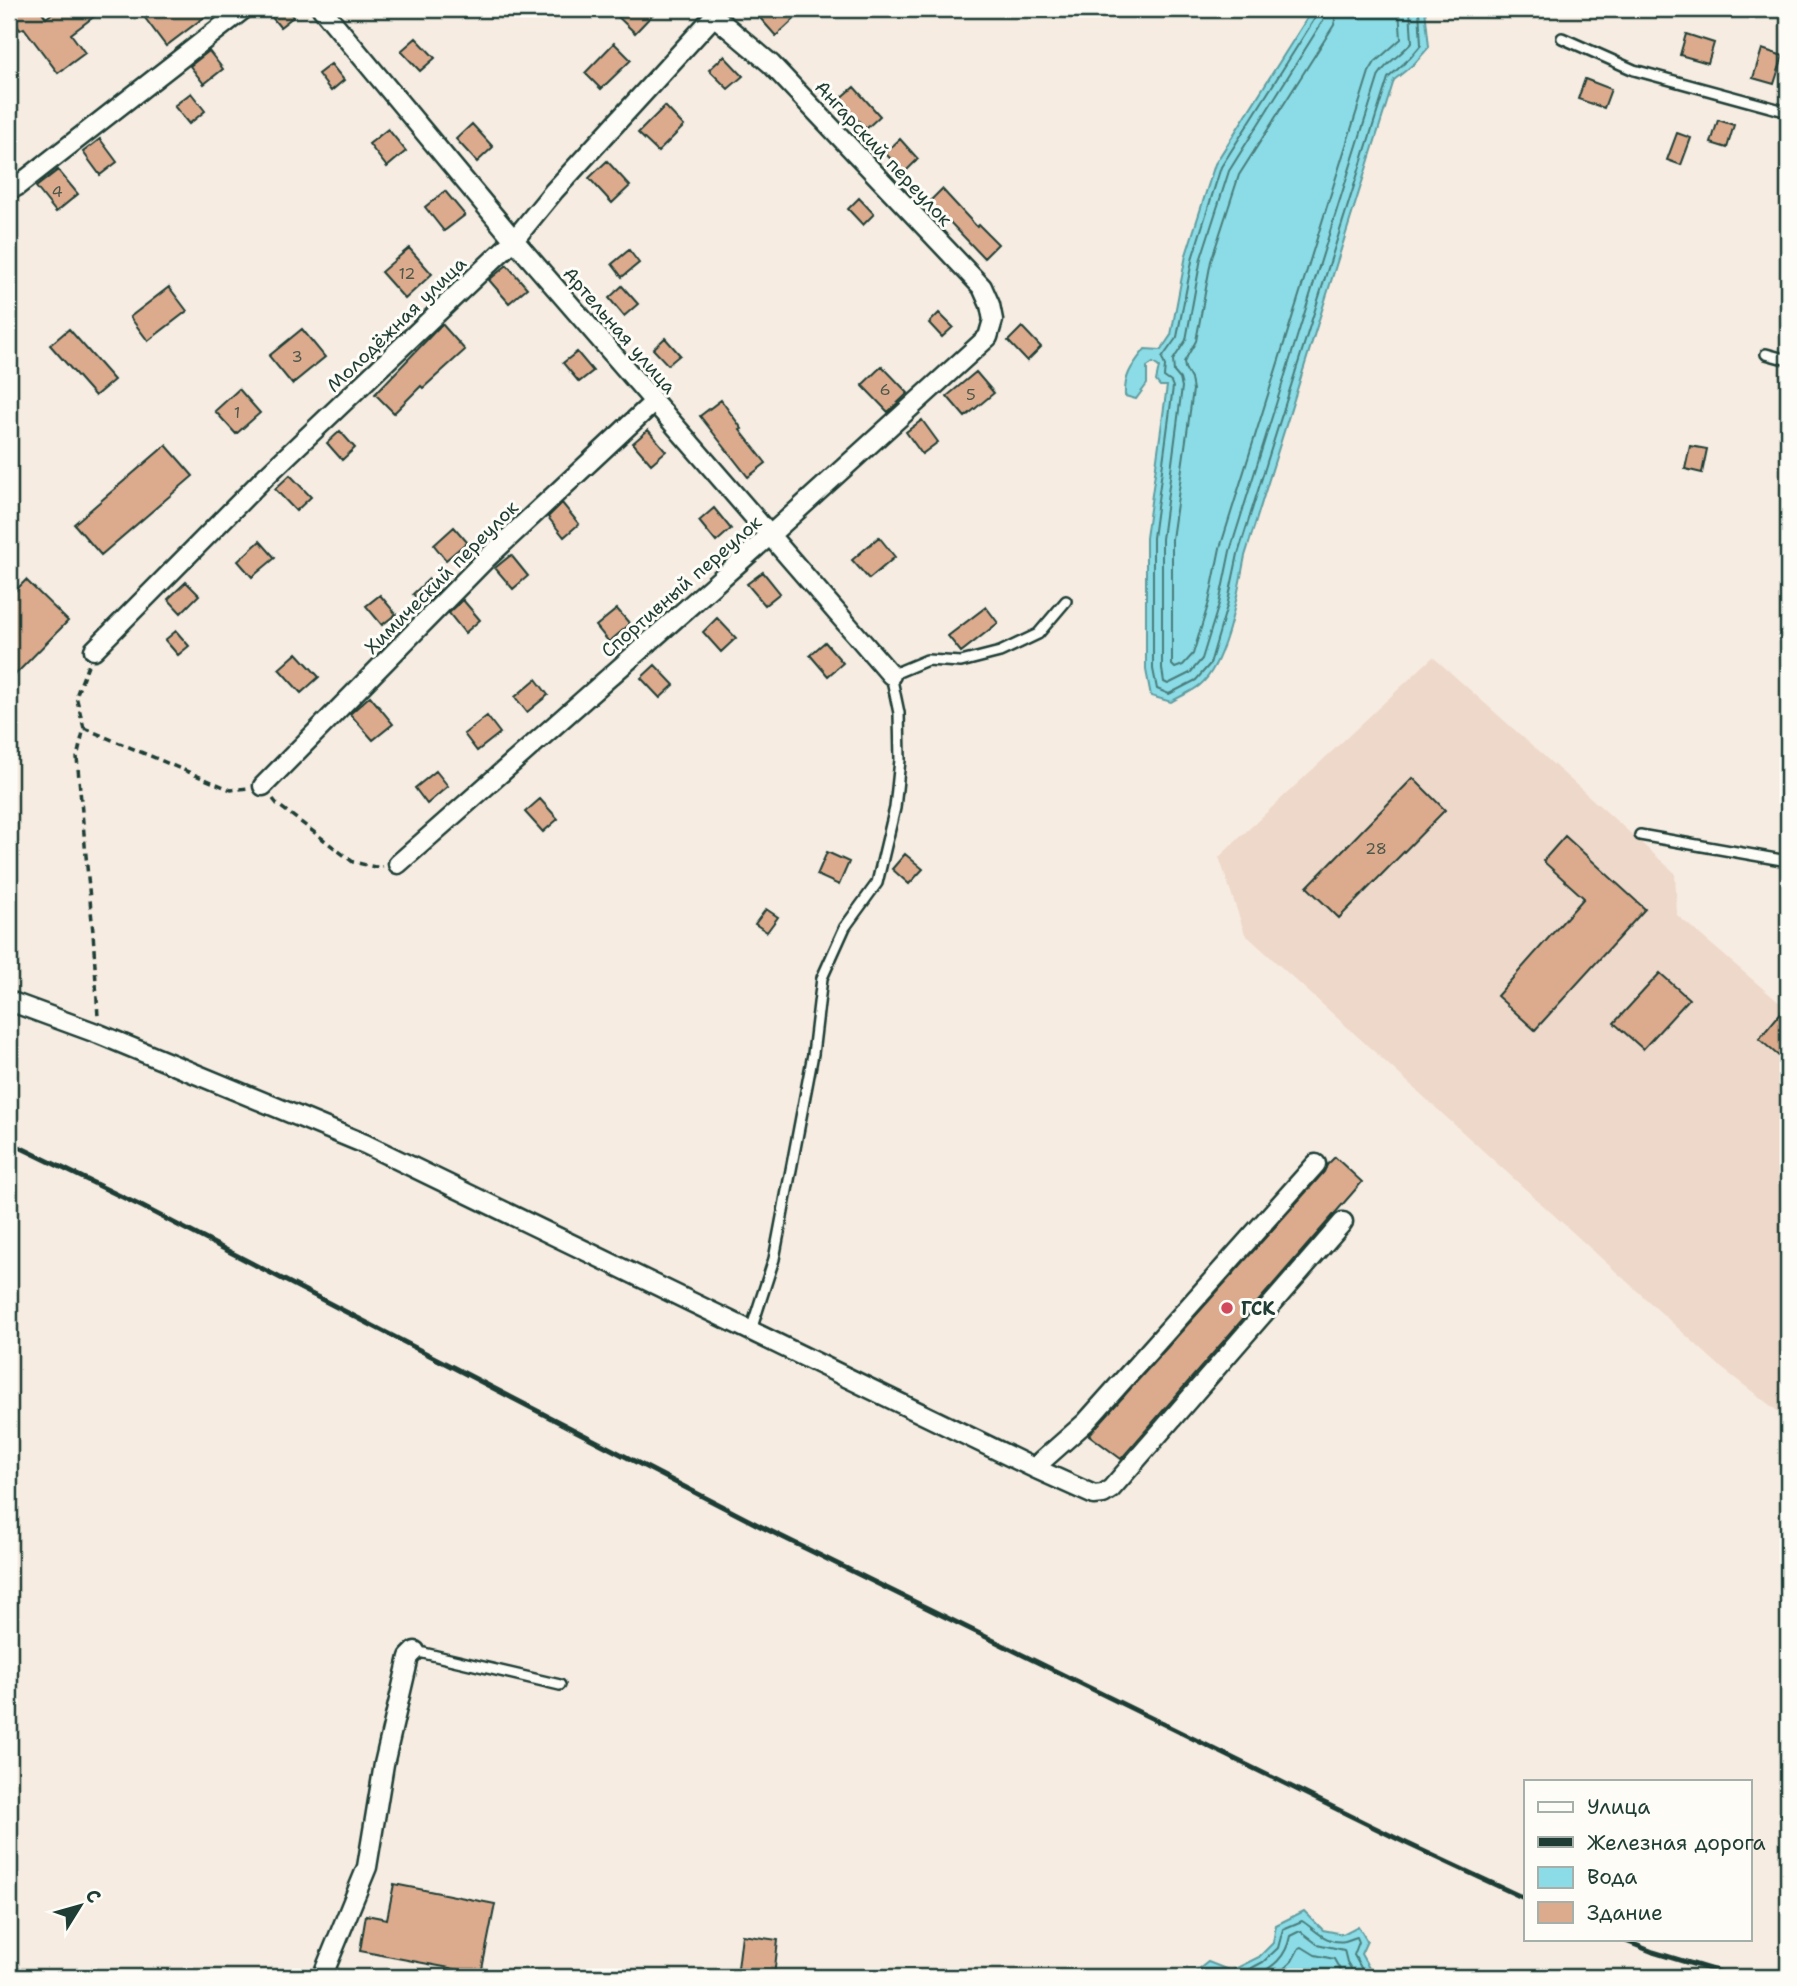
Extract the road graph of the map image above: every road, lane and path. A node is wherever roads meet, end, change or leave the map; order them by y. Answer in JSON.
{"nodes":[{"id":1,"x":244,"y":9,"type":"edge"},
{"id":2,"x":322,"y":9,"type":"edge"},
{"id":3,"x":714,"y":16,"type":"joint"},
{"id":4,"x":1562,"y":38,"type":"dead end"},
{"id":5,"x":1788,"y":112,"type":"edge"},
{"id":6,"x":16,"y":187,"type":"dead end"},
{"id":7,"x":514,"y":240,"type":"junction"},
{"id":8,"x":988,"y":337,"type":"joint"},
{"id":9,"x":1766,"y":354,"type":"dead end"},
{"id":10,"x":1788,"y":360,"type":"edge"},
{"id":11,"x":654,"y":402,"type":"junction"},
{"id":12,"x":769,"y":536,"type":"junction"},
{"id":13,"x":1066,"y":601,"type":"dead end"},
{"id":14,"x":94,"y":650,"type":"joint"},
{"id":15,"x":891,"y":675,"type":"junction"},
{"id":16,"x":84,"y":728,"type":"junction"},
{"id":17,"x":263,"y":786,"type":"junction"},
{"id":18,"x":1640,"y":835,"type":"dead end"},
{"id":19,"x":1788,"y":861,"type":"edge"},
{"id":20,"x":398,"y":864,"type":"joint"},
{"id":21,"x":9,"y":1001,"type":"edge"},
{"id":22,"x":99,"y":1034,"type":"junction"},
{"id":23,"x":1315,"y":1164,"type":"dead end"},
{"id":24,"x":1343,"y":1222,"type":"dead end"},
{"id":25,"x":751,"y":1330,"type":"junction"},
{"id":26,"x":1034,"y":1468,"type":"junction"},
{"id":27,"x":415,"y":1650,"type":"joint"},
{"id":28,"x":560,"y":1685,"type":"dead end"},
{"id":29,"x":322,"y":1977,"type":"edge"}],
"edges":[{"from":1,"to":6,"type":"street"},
{"from":2,"to":7,"type":"street","name":"Артельная улица"},
{"from":3,"to":7,"type":"street","name":"Молодёжная улица"},
{"from":3,"to":8,"type":"street","name":"Ангарский переулок"},
{"from":4,"to":5,"type":"lane"},
{"from":7,"to":11,"type":"street","name":"Артельная улица"},
{"from":7,"to":14,"type":"street","name":"Молодёжная улица"},
{"from":8,"to":12,"type":"street","name":"Спортивный переулок"},
{"from":9,"to":10,"type":"lane"},
{"from":11,"to":12,"type":"street","name":"Артельная улица"},
{"from":11,"to":17,"type":"street","name":"Химический переулок"},
{"from":12,"to":15,"type":"street","name":"Артельная улица"},
{"from":12,"to":20,"type":"street","name":"Спортивный переулок"},
{"from":13,"to":15,"type":"lane"},
{"from":14,"to":16,"type":"path"},
{"from":15,"to":25,"type":"lane"},
{"from":16,"to":17,"type":"path"},
{"from":16,"to":22,"type":"path"},
{"from":17,"to":20,"type":"path"},
{"from":18,"to":19,"type":"lane"},
{"from":21,"to":22,"type":"street"},
{"from":22,"to":25,"type":"street"},
{"from":23,"to":26,"type":"street"},
{"from":24,"to":26,"type":"street"},
{"from":25,"to":26,"type":"street"},
{"from":27,"to":28,"type":"lane"},
{"from":27,"to":29,"type":"street"}]}
